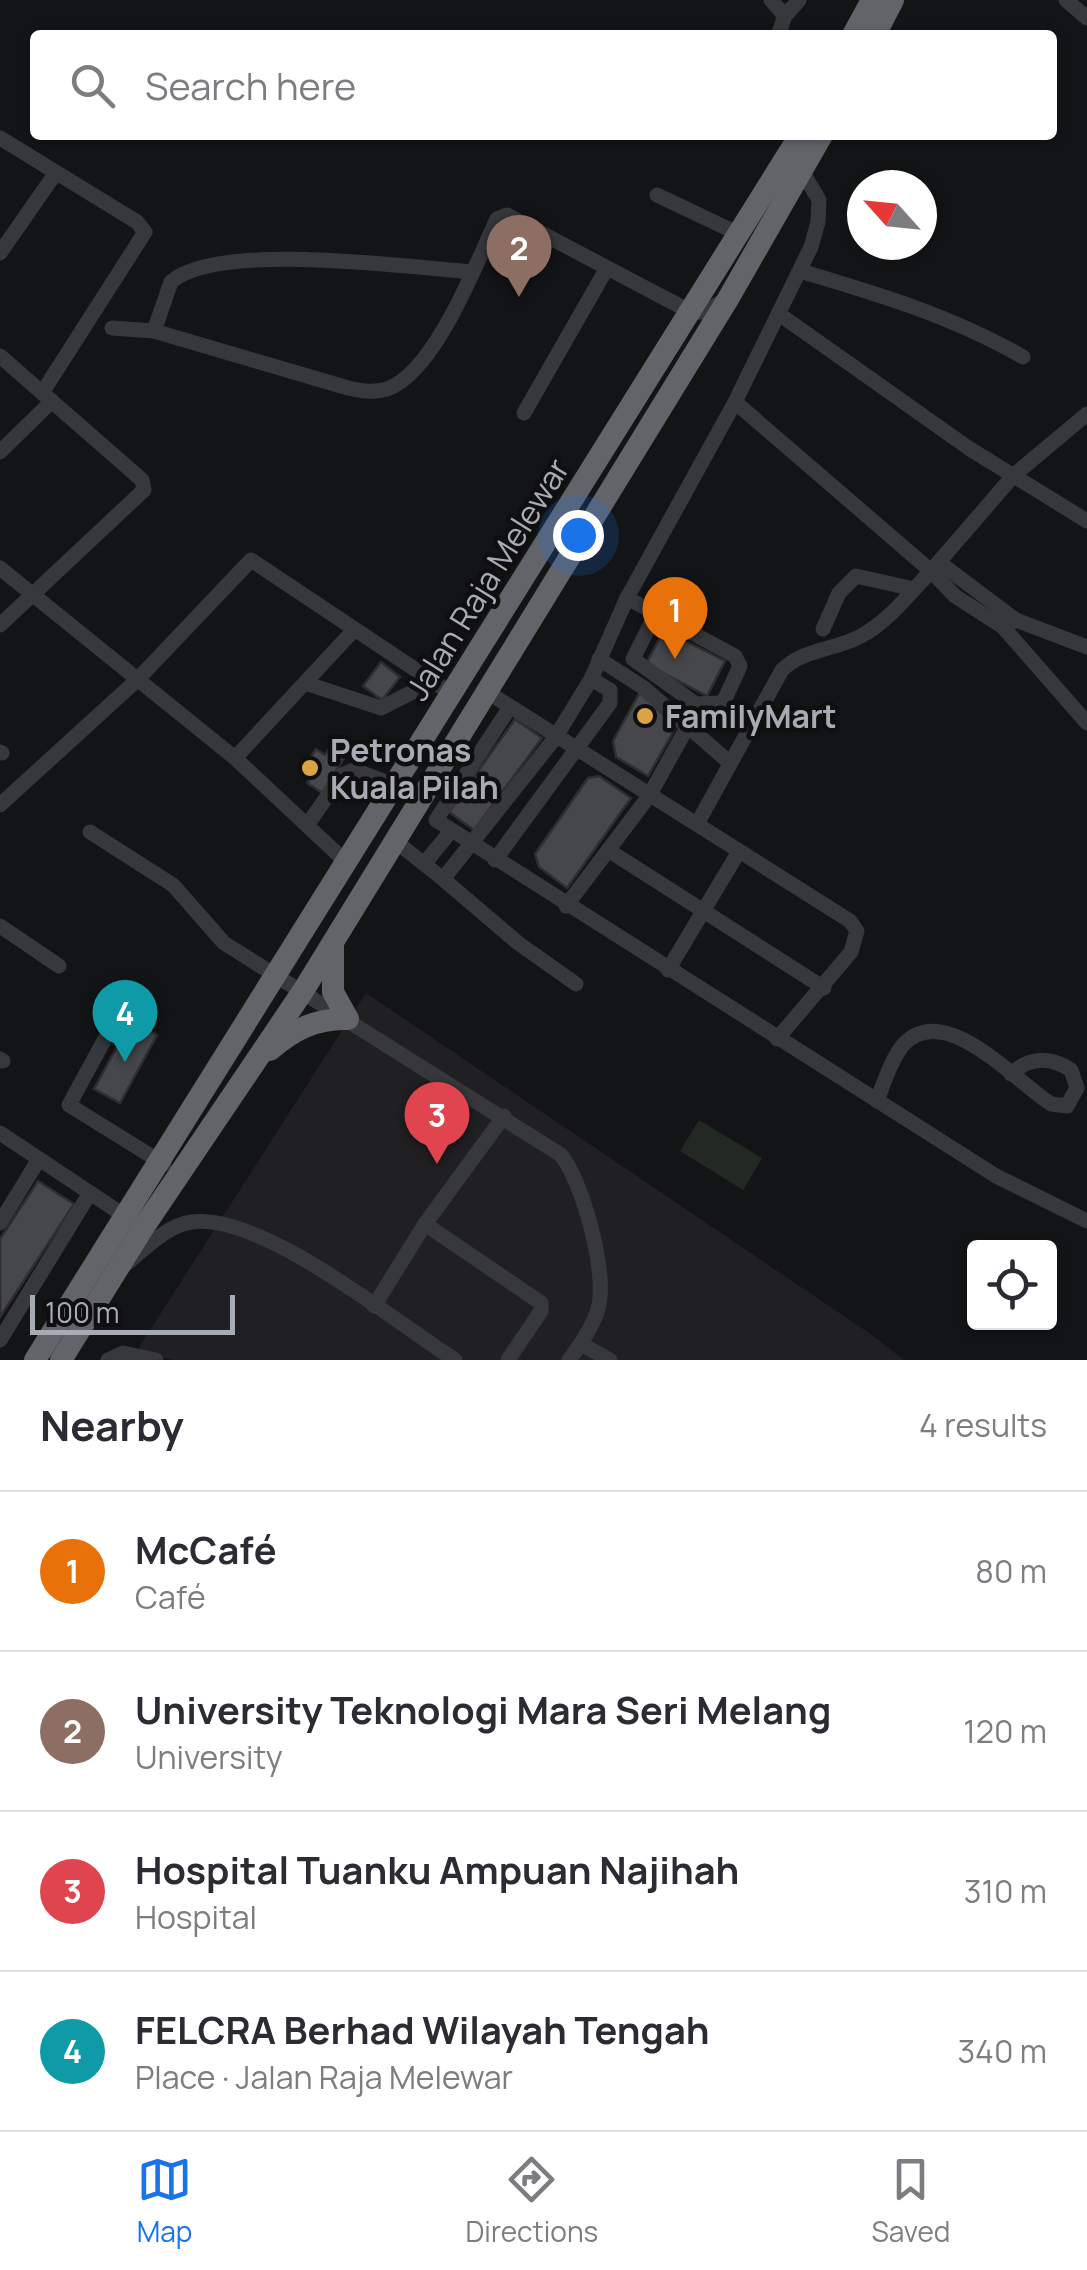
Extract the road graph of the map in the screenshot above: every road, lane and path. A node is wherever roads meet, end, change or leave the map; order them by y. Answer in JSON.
{"nodes":[{"id":1,"x":771,"y":0,"type":"edge"},
{"id":2,"x":799,"y":0,"type":"edge"},
{"id":3,"x":1066,"y":0,"type":"edge"},
{"id":4,"x":884,"y":1,"type":"edge"},
{"id":5,"x":785,"y":16,"type":"junction"},
{"id":6,"x":1087,"y":18,"type":"edge"},
{"id":7,"x":780,"y":30,"type":"edge"},
{"id":8,"x":858,"y":30,"type":"edge"},
{"id":9,"x":876,"y":30,"type":"edge"},
{"id":10,"x":0,"y":138,"type":"edge"},
{"id":11,"x":799,"y":140,"type":"edge"},
{"id":12,"x":817,"y":140,"type":"edge"},
{"id":13,"x":795,"y":162,"type":"junction"},
{"id":14,"x":55,"y":174,"type":"junction"},
{"id":15,"x":657,"y":194,"type":"dead end"},
{"id":16,"x":739,"y":234,"type":"junction"},
{"id":17,"x":0,"y":253,"type":"edge"},
{"id":18,"x":607,"y":268,"type":"junction"},
{"id":19,"x":800,"y":271,"type":"junction"},
{"id":20,"x":472,"y":272,"type":"junction"},
{"id":21,"x":728,"y":299,"type":"junction"},
{"id":22,"x":692,"y":312,"type":"junction"},
{"id":23,"x":778,"y":314,"type":"junction"},
{"id":24,"x":112,"y":328,"type":"dead end"},
{"id":25,"x":154,"y":331,"type":"junction"},
{"id":26,"x":693,"y":354,"type":"junction"},
{"id":27,"x":0,"y":356,"type":"edge"},
{"id":28,"x":1023,"y":357,"type":"dead end"},
{"id":29,"x":666,"y":376,"type":"junction"},
{"id":30,"x":47,"y":397,"type":"junction"},
{"id":31,"x":735,"y":402,"type":"junction"},
{"id":32,"x":524,"y":414,"type":"dead end"},
{"id":33,"x":1087,"y":414,"type":"edge"},
{"id":34,"x":0,"y":452,"type":"edge"},
{"id":35,"x":1014,"y":475,"type":"junction"},
{"id":36,"x":1087,"y":521,"type":"edge"},
{"id":37,"x":935,"y":567,"type":"junction"},
{"id":38,"x":0,"y":568,"type":"edge"},
{"id":39,"x":914,"y":589,"type":"junction"},
{"id":40,"x":31,"y":596,"type":"junction"},
{"id":41,"x":626,"y":598,"type":"junction"},
{"id":42,"x":656,"y":613,"type":"junction"},
{"id":43,"x":1010,"y":623,"type":"junction"},
{"id":44,"x":0,"y":625,"type":"edge"},
{"id":45,"x":824,"y":629,"type":"dead end"},
{"id":46,"x":354,"y":631,"type":"junction"},
{"id":47,"x":1087,"y":647,"type":"edge"},
{"id":48,"x":599,"y":658,"type":"junction"},
{"id":49,"x":591,"y":679,"type":"junction"},
{"id":50,"x":138,"y":680,"type":"junction"},
{"id":51,"x":305,"y":683,"type":"junction"},
{"id":52,"x":442,"y":688,"type":"junction"},
{"id":53,"x":484,"y":690,"type":"junction"},
{"id":54,"x":510,"y":706,"type":"junction"},
{"id":55,"x":1087,"y":722,"type":"edge"},
{"id":56,"x":688,"y":724,"type":"junction"},
{"id":57,"x":556,"y":738,"type":"junction"},
{"id":58,"x":578,"y":752,"type":"junction"},
{"id":59,"x":236,"y":758,"type":"junction"},
{"id":60,"x":730,"y":763,"type":"junction"},
{"id":61,"x":396,"y":786,"type":"junction"},
{"id":62,"x":650,"y":796,"type":"junction"},
{"id":63,"x":0,"y":805,"type":"edge"},
{"id":64,"x":308,"y":824,"type":"junction"},
{"id":65,"x":697,"y":824,"type":"junction"},
{"id":66,"x":452,"y":830,"type":"junction"},
{"id":67,"x":90,"y":832,"type":"dead end"},
{"id":68,"x":394,"y":840,"type":"junction"},
{"id":69,"x":472,"y":844,"type":"junction"},
{"id":70,"x":608,"y":850,"type":"junction"},
{"id":71,"x":738,"y":852,"type":"junction"},
{"id":72,"x":495,"y":860,"type":"junction"},
{"id":73,"x":346,"y":862,"type":"junction"},
{"id":74,"x":424,"y":864,"type":"junction"},
{"id":75,"x":443,"y":879,"type":"junction"},
{"id":76,"x":566,"y":906,"type":"junction"},
{"id":77,"x":703,"y":910,"type":"junction"},
{"id":78,"x":0,"y":926,"type":"edge"},
{"id":79,"x":338,"y":933,"type":"junction"},
{"id":80,"x":58,"y":966,"type":"dead end"},
{"id":81,"x":668,"y":970,"type":"junction"},
{"id":82,"x":275,"y":974,"type":"junction"},
{"id":83,"x":576,"y":984,"type":"dead end"},
{"id":84,"x":824,"y":988,"type":"junction"},
{"id":85,"x":303,"y":991,"type":"junction"},
{"id":86,"x":348,"y":1019,"type":"junction"},
{"id":87,"x":108,"y":1035,"type":"dead end"},
{"id":88,"x":776,"y":1039,"type":"junction"},
{"id":89,"x":249,"y":1070,"type":"junction"},
{"id":90,"x":1011,"y":1074,"type":"dead end"},
{"id":91,"x":878,"y":1101,"type":"junction"},
{"id":92,"x":504,"y":1116,"type":"junction"},
{"id":93,"x":0,"y":1133,"type":"edge"},
{"id":94,"x":39,"y":1159,"type":"junction"},
{"id":95,"x":159,"y":1161,"type":"junction"},
{"id":96,"x":180,"y":1174,"type":"junction"},
{"id":97,"x":90,"y":1193,"type":"junction"},
{"id":98,"x":1087,"y":1221,"type":"edge"},
{"id":99,"x":134,"y":1222,"type":"junction"},
{"id":100,"x":0,"y":1223,"type":"edge"},
{"id":101,"x":426,"y":1224,"type":"junction"},
{"id":102,"x":115,"y":1272,"type":"junction"},
{"id":103,"x":374,"y":1306,"type":"junction"},
{"id":104,"x":0,"y":1340,"type":"edge"},
{"id":105,"x":581,"y":1344,"type":"junction"},
{"id":106,"x":35,"y":1360,"type":"edge"},
{"id":107,"x":61,"y":1360,"type":"edge"},
{"id":108,"x":108,"y":1360,"type":"edge"},
{"id":109,"x":156,"y":1360,"type":"edge"},
{"id":110,"x":455,"y":1360,"type":"edge"},
{"id":111,"x":508,"y":1360,"type":"edge"},
{"id":112,"x":570,"y":1360,"type":"edge"},
{"id":113,"x":610,"y":1360,"type":"edge"}],
"edges":[{"from":1,"to":5,"type":"street"},
{"from":2,"to":5,"type":"street"},
{"from":3,"to":6,"type":"street"},
{"from":4,"to":8,"type":"highway"},
{"from":4,"to":9,"type":"highway"},
{"from":5,"to":7,"type":"street"},
{"from":10,"to":14,"type":"street"},
{"from":11,"to":13,"type":"highway","name":"Jalan Raja Melewar"},
{"from":12,"to":13,"type":"highway","name":"Jalan Raja Melewar"},
{"from":13,"to":16,"type":"highway","name":"Jalan Raja Melewar"},
{"from":13,"to":19,"type":"street"},
{"from":13,"to":21,"type":"highway","name":"Jalan Raja Melewar"},
{"from":14,"to":17,"type":"street"},
{"from":14,"to":30,"type":"street"},
{"from":15,"to":16,"type":"street"},
{"from":16,"to":22,"type":"highway","name":"Jalan Raja Melewar"},
{"from":18,"to":20,"type":"street"},
{"from":18,"to":22,"type":"street"},
{"from":18,"to":32,"type":"street"},
{"from":19,"to":23,"type":"street"},
{"from":19,"to":28,"type":"street"},
{"from":20,"to":25,"type":"street"},
{"from":20,"to":25,"type":"street"},
{"from":21,"to":22,"type":"street"},
{"from":21,"to":26,"type":"highway","name":"Jalan Raja Melewar"},
{"from":22,"to":26,"type":"street"},
{"from":22,"to":29,"type":"highway","name":"Jalan Raja Melewar"},
{"from":23,"to":31,"type":"street"},
{"from":23,"to":35,"type":"street"},
{"from":24,"to":25,"type":"street"},
{"from":26,"to":29,"type":"highway","name":"Jalan Raja Melewar"},
{"from":27,"to":30,"type":"street"},
{"from":29,"to":52,"type":"highway","name":"Jalan Raja Melewar"},
{"from":29,"to":53,"type":"highway","name":"Jalan Raja Melewar"},
{"from":30,"to":34,"type":"street"},
{"from":30,"to":40,"type":"street"},
{"from":31,"to":37,"type":"street"},
{"from":31,"to":41,"type":"street"},
{"from":33,"to":35,"type":"street"},
{"from":35,"to":36,"type":"street"},
{"from":35,"to":37,"type":"street"},
{"from":37,"to":39,"type":"street"},
{"from":37,"to":43,"type":"street"},
{"from":38,"to":40,"type":"street"},
{"from":39,"to":45,"type":"street"},
{"from":39,"to":60,"type":"street"},
{"from":40,"to":44,"type":"street"},
{"from":40,"to":50,"type":"street"},
{"from":41,"to":42,"type":"street"},
{"from":41,"to":48,"type":"street"},
{"from":42,"to":42,"type":"street"},
{"from":43,"to":47,"type":"street"},
{"from":43,"to":55,"type":"street"},
{"from":46,"to":50,"type":"street"},
{"from":46,"to":51,"type":"street"},
{"from":46,"to":52,"type":"street"},
{"from":48,"to":49,"type":"street"},
{"from":48,"to":56,"type":"street"},
{"from":49,"to":57,"type":"street"},
{"from":49,"to":58,"type":"street"},
{"from":50,"to":59,"type":"street"},
{"from":50,"to":63,"type":"street"},
{"from":51,"to":52,"type":"street"},
{"from":51,"to":59,"type":"street"},
{"from":52,"to":61,"type":"highway","name":"Jalan Raja Melewar"},
{"from":53,"to":54,"type":"street"},
{"from":53,"to":68,"type":"highway","name":"Jalan Raja Melewar"},
{"from":54,"to":57,"type":"street"},
{"from":54,"to":66,"type":"street"},
{"from":56,"to":60,"type":"street"},
{"from":56,"to":62,"type":"street"},
{"from":57,"to":58,"type":"street"},
{"from":57,"to":69,"type":"street"},
{"from":58,"to":62,"type":"street"},
{"from":58,"to":72,"type":"street"},
{"from":59,"to":64,"type":"street"},
{"from":60,"to":65,"type":"street"},
{"from":61,"to":64,"type":"street"},
{"from":61,"to":73,"type":"highway","name":"Jalan Raja Melewar"},
{"from":62,"to":65,"type":"street"},
{"from":62,"to":70,"type":"street"},
{"from":64,"to":73,"type":"street"},
{"from":65,"to":71,"type":"street"},
{"from":66,"to":69,"type":"street"},
{"from":66,"to":74,"type":"street"},
{"from":67,"to":82,"type":"street"},
{"from":68,"to":74,"type":"street"},
{"from":68,"to":79,"type":"highway","name":"Jalan Raja Melewar"},
{"from":69,"to":72,"type":"street"},
{"from":69,"to":75,"type":"street"},
{"from":70,"to":76,"type":"street"},
{"from":70,"to":77,"type":"street"},
{"from":71,"to":77,"type":"street"},
{"from":71,"to":84,"type":"street"},
{"from":72,"to":76,"type":"street"},
{"from":73,"to":82,"type":"highway","name":"Jalan Raja Melewar"},
{"from":74,"to":75,"type":"street"},
{"from":75,"to":83,"type":"street"},
{"from":76,"to":81,"type":"street"},
{"from":77,"to":81,"type":"street"},
{"from":77,"to":84,"type":"street"},
{"from":78,"to":80,"type":"street"},
{"from":79,"to":85,"type":"highway","name":"Jalan Raja Melewar"},
{"from":79,"to":86,"type":"highway"},
{"from":81,"to":88,"type":"street"},
{"from":82,"to":85,"type":"street"},
{"from":82,"to":95,"type":"highway","name":"Jalan Raja Melewar"},
{"from":84,"to":88,"type":"street"},
{"from":85,"to":86,"type":"street"},
{"from":85,"to":89,"type":"highway","name":"Jalan Raja Melewar"},
{"from":86,"to":89,"type":"highway"},
{"from":86,"to":92,"type":"street"},
{"from":87,"to":95,"type":"street"},
{"from":88,"to":91,"type":"street"},
{"from":89,"to":96,"type":"highway","name":"Jalan Raja Melewar"},
{"from":90,"to":91,"type":"street"},
{"from":91,"to":98,"type":"street"},
{"from":92,"to":101,"type":"street"},
{"from":92,"to":105,"type":"street"},
{"from":93,"to":94,"type":"street"},
{"from":94,"to":97,"type":"street"},
{"from":94,"to":100,"type":"street"},
{"from":95,"to":96,"type":"street"},
{"from":95,"to":99,"type":"highway","name":"Jalan Raja Melewar"},
{"from":96,"to":99,"type":"highway","name":"Jalan Raja Melewar"},
{"from":97,"to":99,"type":"street"},
{"from":97,"to":104,"type":"street"},
{"from":99,"to":102,"type":"highway","name":"Jalan Raja Melewar"},
{"from":99,"to":106,"type":"highway","name":"Jalan Raja Melewar"},
{"from":101,"to":103,"type":"street"},
{"from":101,"to":111,"type":"street"},
{"from":102,"to":103,"type":"street"},
{"from":102,"to":107,"type":"highway","name":"Jalan Raja Melewar"},
{"from":103,"to":110,"type":"street"},
{"from":105,"to":112,"type":"street"},
{"from":105,"to":113,"type":"street"},
{"from":108,"to":109,"type":"street"}]}
